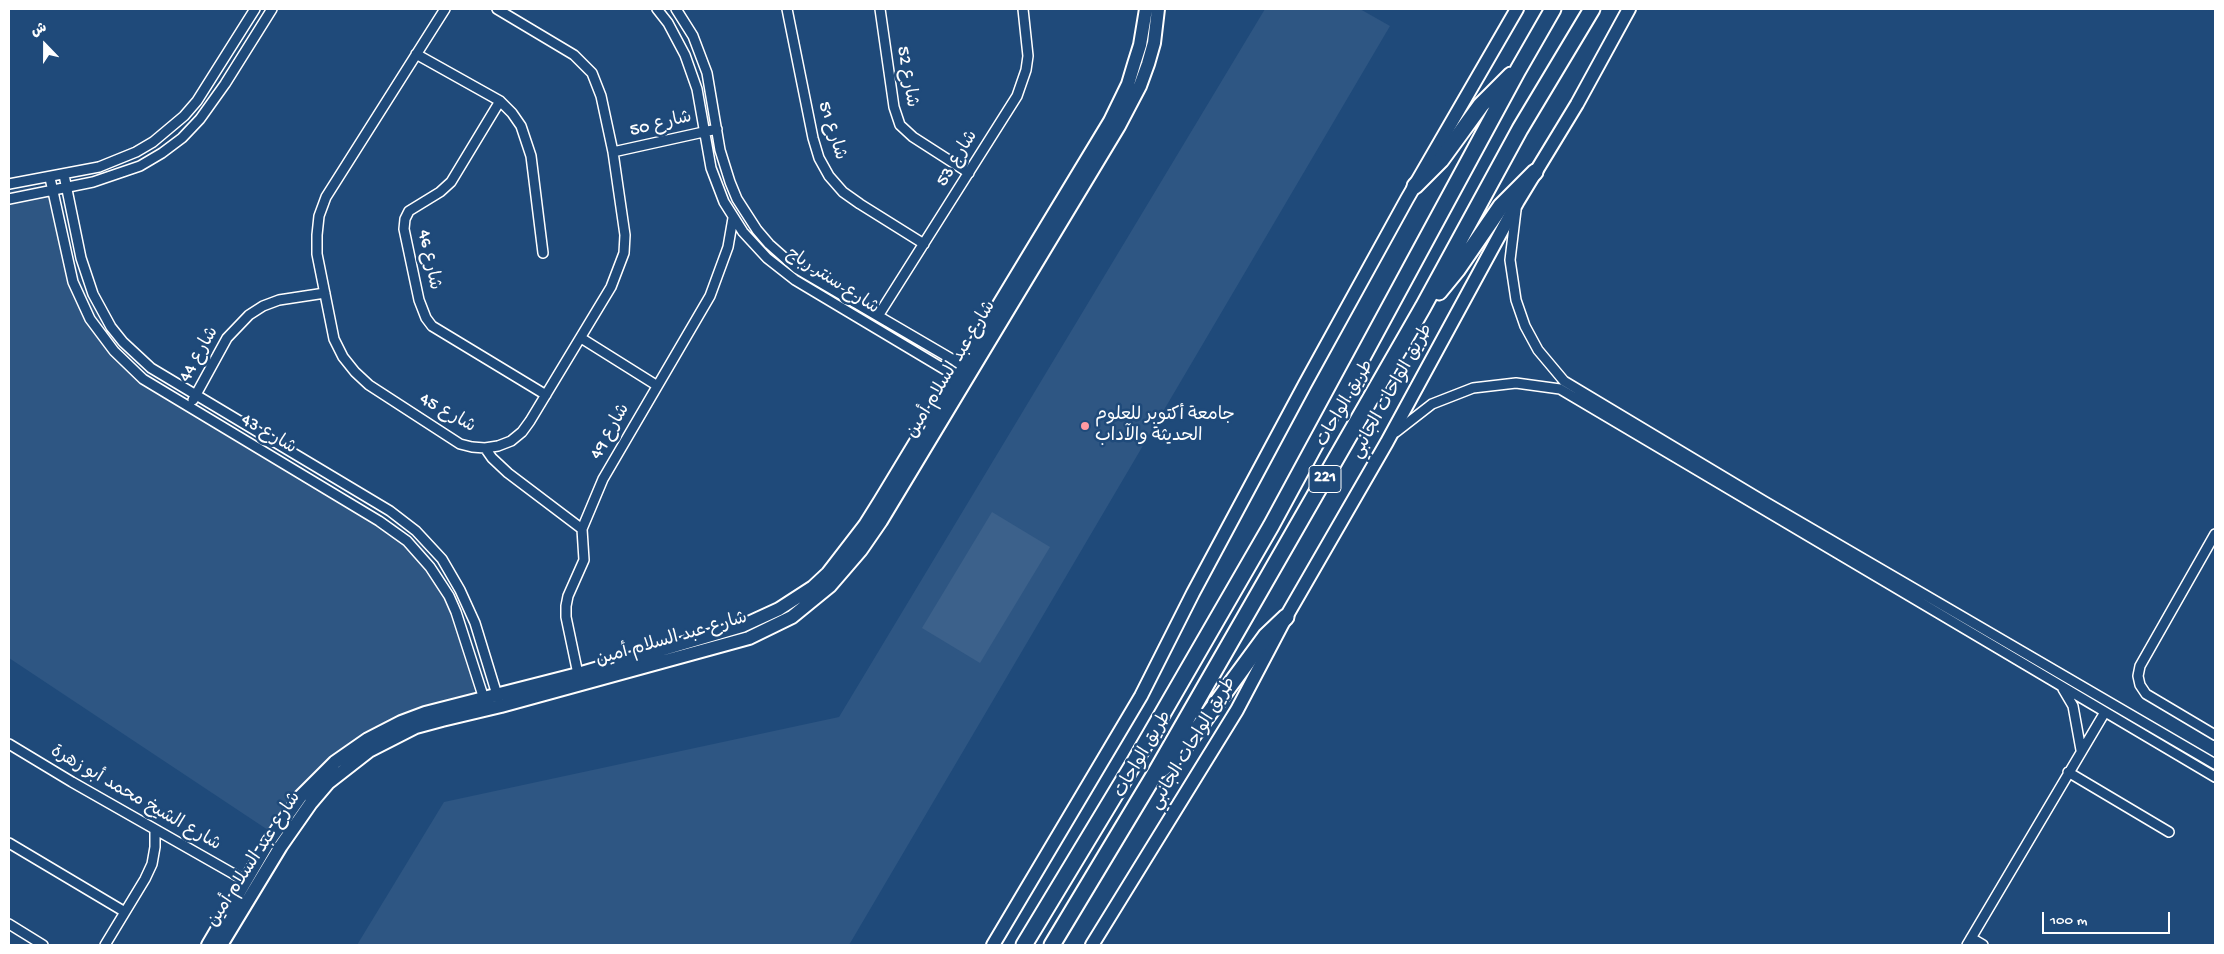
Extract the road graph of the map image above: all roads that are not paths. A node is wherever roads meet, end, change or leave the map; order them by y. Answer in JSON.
{"nodes":[{"id":1,"x":255,"y":9,"type":"edge"},
{"id":2,"x":272,"y":9,"type":"edge"},
{"id":3,"x":445,"y":9,"type":"edge"},
{"id":4,"x":497,"y":9,"type":"edge"},
{"id":5,"x":657,"y":9,"type":"edge"},
{"id":6,"x":676,"y":9,"type":"edge"},
{"id":7,"x":787,"y":9,"type":"edge"},
{"id":8,"x":880,"y":9,"type":"edge"},
{"id":9,"x":1023,"y":9,"type":"edge"},
{"id":10,"x":1146,"y":9,"type":"edge"},
{"id":11,"x":1158,"y":9,"type":"edge"},
{"id":12,"x":1517,"y":9,"type":"edge"},
{"id":13,"x":1553,"y":9,"type":"edge"},
{"id":14,"x":1592,"y":9,"type":"edge"},
{"id":15,"x":1629,"y":9,"type":"edge"},
{"id":16,"x":416,"y":54,"type":"junction"},
{"id":17,"x":1518,"y":70,"type":"junction"},
{"id":18,"x":500,"y":101,"type":"junction"},
{"id":19,"x":1115,"y":124,"type":"junction"},
{"id":20,"x":717,"y":129,"type":"junction"},
{"id":21,"x":703,"y":132,"type":"junction"},
{"id":22,"x":613,"y":152,"type":"junction"},
{"id":23,"x":1535,"y":172,"type":"junction"},
{"id":24,"x":969,"y":173,"type":"junction"},
{"id":25,"x":64,"y":175,"type":"junction"},
{"id":26,"x":50,"y":178,"type":"junction"},
{"id":27,"x":9,"y":184,"type":"edge"},
{"id":28,"x":1415,"y":186,"type":"junction"},
{"id":29,"x":66,"y":189,"type":"junction"},
{"id":30,"x":53,"y":191,"type":"junction"},
{"id":31,"x":9,"y":199,"type":"edge"},
{"id":32,"x":1518,"y":201,"type":"junction"},
{"id":33,"x":733,"y":218,"type":"junction"},
{"id":34,"x":924,"y":244,"type":"junction"},
{"id":35,"x":543,"y":253,"type":"dead end"},
{"id":36,"x":325,"y":293,"type":"junction"},
{"id":37,"x":855,"y":302,"type":"junction"},
{"id":38,"x":1423,"y":306,"type":"junction"},
{"id":39,"x":848,"y":313,"type":"junction"},
{"id":40,"x":878,"y":316,"type":"junction"},
{"id":41,"x":581,"y":338,"type":"junction"},
{"id":42,"x":967,"y":367,"type":"junction"},
{"id":43,"x":960,"y":379,"type":"junction"},
{"id":44,"x":656,"y":386,"type":"junction"},
{"id":45,"x":546,"y":395,"type":"junction"},
{"id":46,"x":196,"y":396,"type":"junction"},
{"id":47,"x":190,"y":406,"type":"junction"},
{"id":48,"x":1387,"y":442,"type":"junction"},
{"id":49,"x":485,"y":448,"type":"junction"},
{"id":50,"x":582,"y":529,"type":"junction"},
{"id":51,"x":2215,"y":534,"type":"edge"},
{"id":52,"x":2212,"y":548,"type":"edge"},
{"id":53,"x":1935,"y":607,"type":"junction"},
{"id":54,"x":1286,"y":617,"type":"junction"},
{"id":55,"x":578,"y":674,"type":"junction"},
{"id":56,"x":2061,"y":687,"type":"junction"},
{"id":57,"x":499,"y":701,"type":"junction"},
{"id":58,"x":485,"y":704,"type":"junction"},
{"id":59,"x":2104,"y":712,"type":"junction"},
{"id":60,"x":2215,"y":735,"type":"edge"},
{"id":61,"x":9,"y":744,"type":"edge"},
{"id":62,"x":2081,"y":750,"type":"junction"},
{"id":63,"x":2196,"y":753,"type":"junction"},
{"id":64,"x":2191,"y":762,"type":"junction"},
{"id":65,"x":2215,"y":764,"type":"edge"},
{"id":66,"x":1156,"y":772,"type":"junction"},
{"id":67,"x":2068,"y":772,"type":"junction"},
{"id":68,"x":2215,"y":777,"type":"edge"},
{"id":69,"x":155,"y":830,"type":"junction"},
{"id":70,"x":2169,"y":832,"type":"dead end"},
{"id":71,"x":9,"y":843,"type":"edge"},
{"id":72,"x":246,"y":882,"type":"junction"},
{"id":73,"x":125,"y":912,"type":"junction"},
{"id":74,"x":9,"y":924,"type":"edge"},
{"id":75,"x":1969,"y":942,"type":"edge"},
{"id":76,"x":43,"y":945,"type":"edge"},
{"id":77,"x":105,"y":945,"type":"edge"},
{"id":78,"x":208,"y":945,"type":"edge"},
{"id":79,"x":221,"y":945,"type":"edge"},
{"id":80,"x":993,"y":945,"type":"edge"},
{"id":81,"x":1024,"y":945,"type":"edge"},
{"id":82,"x":1052,"y":945,"type":"edge"},
{"id":83,"x":1092,"y":945,"type":"edge"},
{"id":84,"x":1983,"y":945,"type":"edge"}],
"edges":[{"from":1,"to":25,"type":"street"},
{"from":2,"to":29,"type":"street"},
{"from":3,"to":16,"type":"street","name":"شارع 45"},
{"from":4,"to":22,"type":"street","name":"شارع 45"},
{"from":5,"to":21,"type":"street","name":"شارع سنتر رباح"},
{"from":6,"to":20,"type":"street","name":"شارع سنتر رباح"},
{"from":7,"to":34,"type":"street","name":"شارع 51"},
{"from":8,"to":24,"type":"street","name":"شارع 52"},
{"from":9,"to":24,"type":"street","name":"شارع 53"},
{"from":10,"to":19,"type":"street","name":"شارع عبد السلام أمين"},
{"from":11,"to":19,"type":"street","name":"شارع عبد السلام أمين"},
{"from":12,"to":28,"type":"street"},
{"from":13,"to":17,"type":"highway","name":"طريق الواحات","number":"221"},
{"from":14,"to":38,"type":"highway","name":"طريق الواحات","number":"221"},
{"from":15,"to":23,"type":"street","name":"طريق الواحات الجانبي"},
{"from":16,"to":18,"type":"street"},
{"from":16,"to":36,"type":"street","name":"شارع 45"},
{"from":17,"to":28,"type":"highway"},
{"from":17,"to":81,"type":"highway","name":"طريق الواحات","number":"221"},
{"from":18,"to":35,"type":"street"},
{"from":18,"to":45,"type":"street","name":"شارع 46"},
{"from":19,"to":42,"type":"street","name":"شارع عبد السلام أمين"},
{"from":20,"to":21,"type":"street","name":"شارع 50"},
{"from":20,"to":37,"type":"street","name":"شارع سنتر رباح"},
{"from":21,"to":22,"type":"street","name":"شارع 50"},
{"from":21,"to":33,"type":"street","name":"شارع سنتر رباح"},
{"from":22,"to":41,"type":"street","name":"شارع 45"},
{"from":23,"to":32,"type":"street","name":"طريق الواحات الجانبي"},
{"from":23,"to":38,"type":"highway"},
{"from":24,"to":34,"type":"street","name":"شارع 53"},
{"from":25,"to":26,"type":"street"},
{"from":25,"to":29,"type":"street","name":"شارع 43"},
{"from":26,"to":27,"type":"street"},
{"from":26,"to":30,"type":"street","name":"شارع 43"},
{"from":28,"to":80,"type":"street"},
{"from":29,"to":30,"type":"street"},
{"from":29,"to":46,"type":"street","name":"شارع 43"},
{"from":30,"to":31,"type":"street"},
{"from":30,"to":47,"type":"street","name":"شارع 43"},
{"from":32,"to":48,"type":"street","name":"طريق الواحات الجانبي"},
{"from":32,"to":53,"type":"street"},
{"from":33,"to":39,"type":"street","name":"شارع سنتر رباح"},
{"from":33,"to":44,"type":"street","name":"شارع 49"},
{"from":34,"to":40,"type":"street","name":"شارع 53"},
{"from":36,"to":46,"type":"street","name":"شارع 44"},
{"from":36,"to":49,"type":"street","name":"شارع 45"},
{"from":37,"to":39,"type":"street"},
{"from":37,"to":40,"type":"street","name":"شارع سنتر رباح"},
{"from":38,"to":66,"type":"highway","name":"طريق الواحات","number":"221"},
{"from":39,"to":43,"type":"street","name":"شارع سنتر رباح"},
{"from":40,"to":42,"type":"street","name":"شارع سنتر رباح"},
{"from":41,"to":44,"type":"street"},
{"from":41,"to":45,"type":"street","name":"شارع 45"},
{"from":42,"to":43,"type":"street","name":"شارع عبد السلام أمين"},
{"from":43,"to":55,"type":"street","name":"شارع عبد السلام أمين"},
{"from":43,"to":57,"type":"street","name":"شارع عبد السلام أمين"},
{"from":44,"to":50,"type":"street","name":"شارع 49"},
{"from":45,"to":49,"type":"street","name":"شارع 45"},
{"from":46,"to":47,"type":"street","name":"شارع 44"},
{"from":46,"to":57,"type":"street","name":"شارع 43"},
{"from":47,"to":58,"type":"street","name":"شارع 43"},
{"from":48,"to":53,"type":"street"},
{"from":48,"to":54,"type":"street","name":"طريق الواحات الجانبي"},
{"from":49,"to":50,"type":"street"},
{"from":50,"to":55,"type":"street","name":"شارع 49"},
{"from":51,"to":52,"type":"street"},
{"from":52,"to":60,"type":"street"},
{"from":53,"to":56,"type":"street"},
{"from":53,"to":63,"type":"street"},
{"from":54,"to":66,"type":"highway"},
{"from":54,"to":83,"type":"street","name":"طريق الواحات الجانبي"},
{"from":55,"to":57,"type":"street","name":"شارع عبد السلام أمين"},
{"from":56,"to":59,"type":"street"},
{"from":56,"to":62,"type":"street"},
{"from":57,"to":58,"type":"street","name":"شارع عبد السلام أمين"},
{"from":58,"to":72,"type":"street","name":"شارع عبد السلام أمين"},
{"from":58,"to":79,"type":"street","name":"شارع عبد السلام أمين"},
{"from":59,"to":62,"type":"street"},
{"from":59,"to":64,"type":"street"},
{"from":61,"to":69,"type":"street","name":"شارع الشيخ محمد أبو زهرة"},
{"from":62,"to":67,"type":"street"},
{"from":63,"to":64,"type":"street"},
{"from":63,"to":65,"type":"street"},
{"from":64,"to":68,"type":"street"},
{"from":66,"to":82,"type":"highway","name":"طريق الواحات","number":"221"},
{"from":67,"to":70,"type":"street"},
{"from":67,"to":75,"type":"street"},
{"from":69,"to":72,"type":"street","name":"شارع الشيخ محمد أبو زهرة"},
{"from":69,"to":73,"type":"street"},
{"from":71,"to":73,"type":"street"},
{"from":72,"to":78,"type":"street","name":"شارع عبد السلام أمين"},
{"from":73,"to":77,"type":"street"},
{"from":74,"to":76,"type":"street"},
{"from":75,"to":84,"type":"street"}]}
